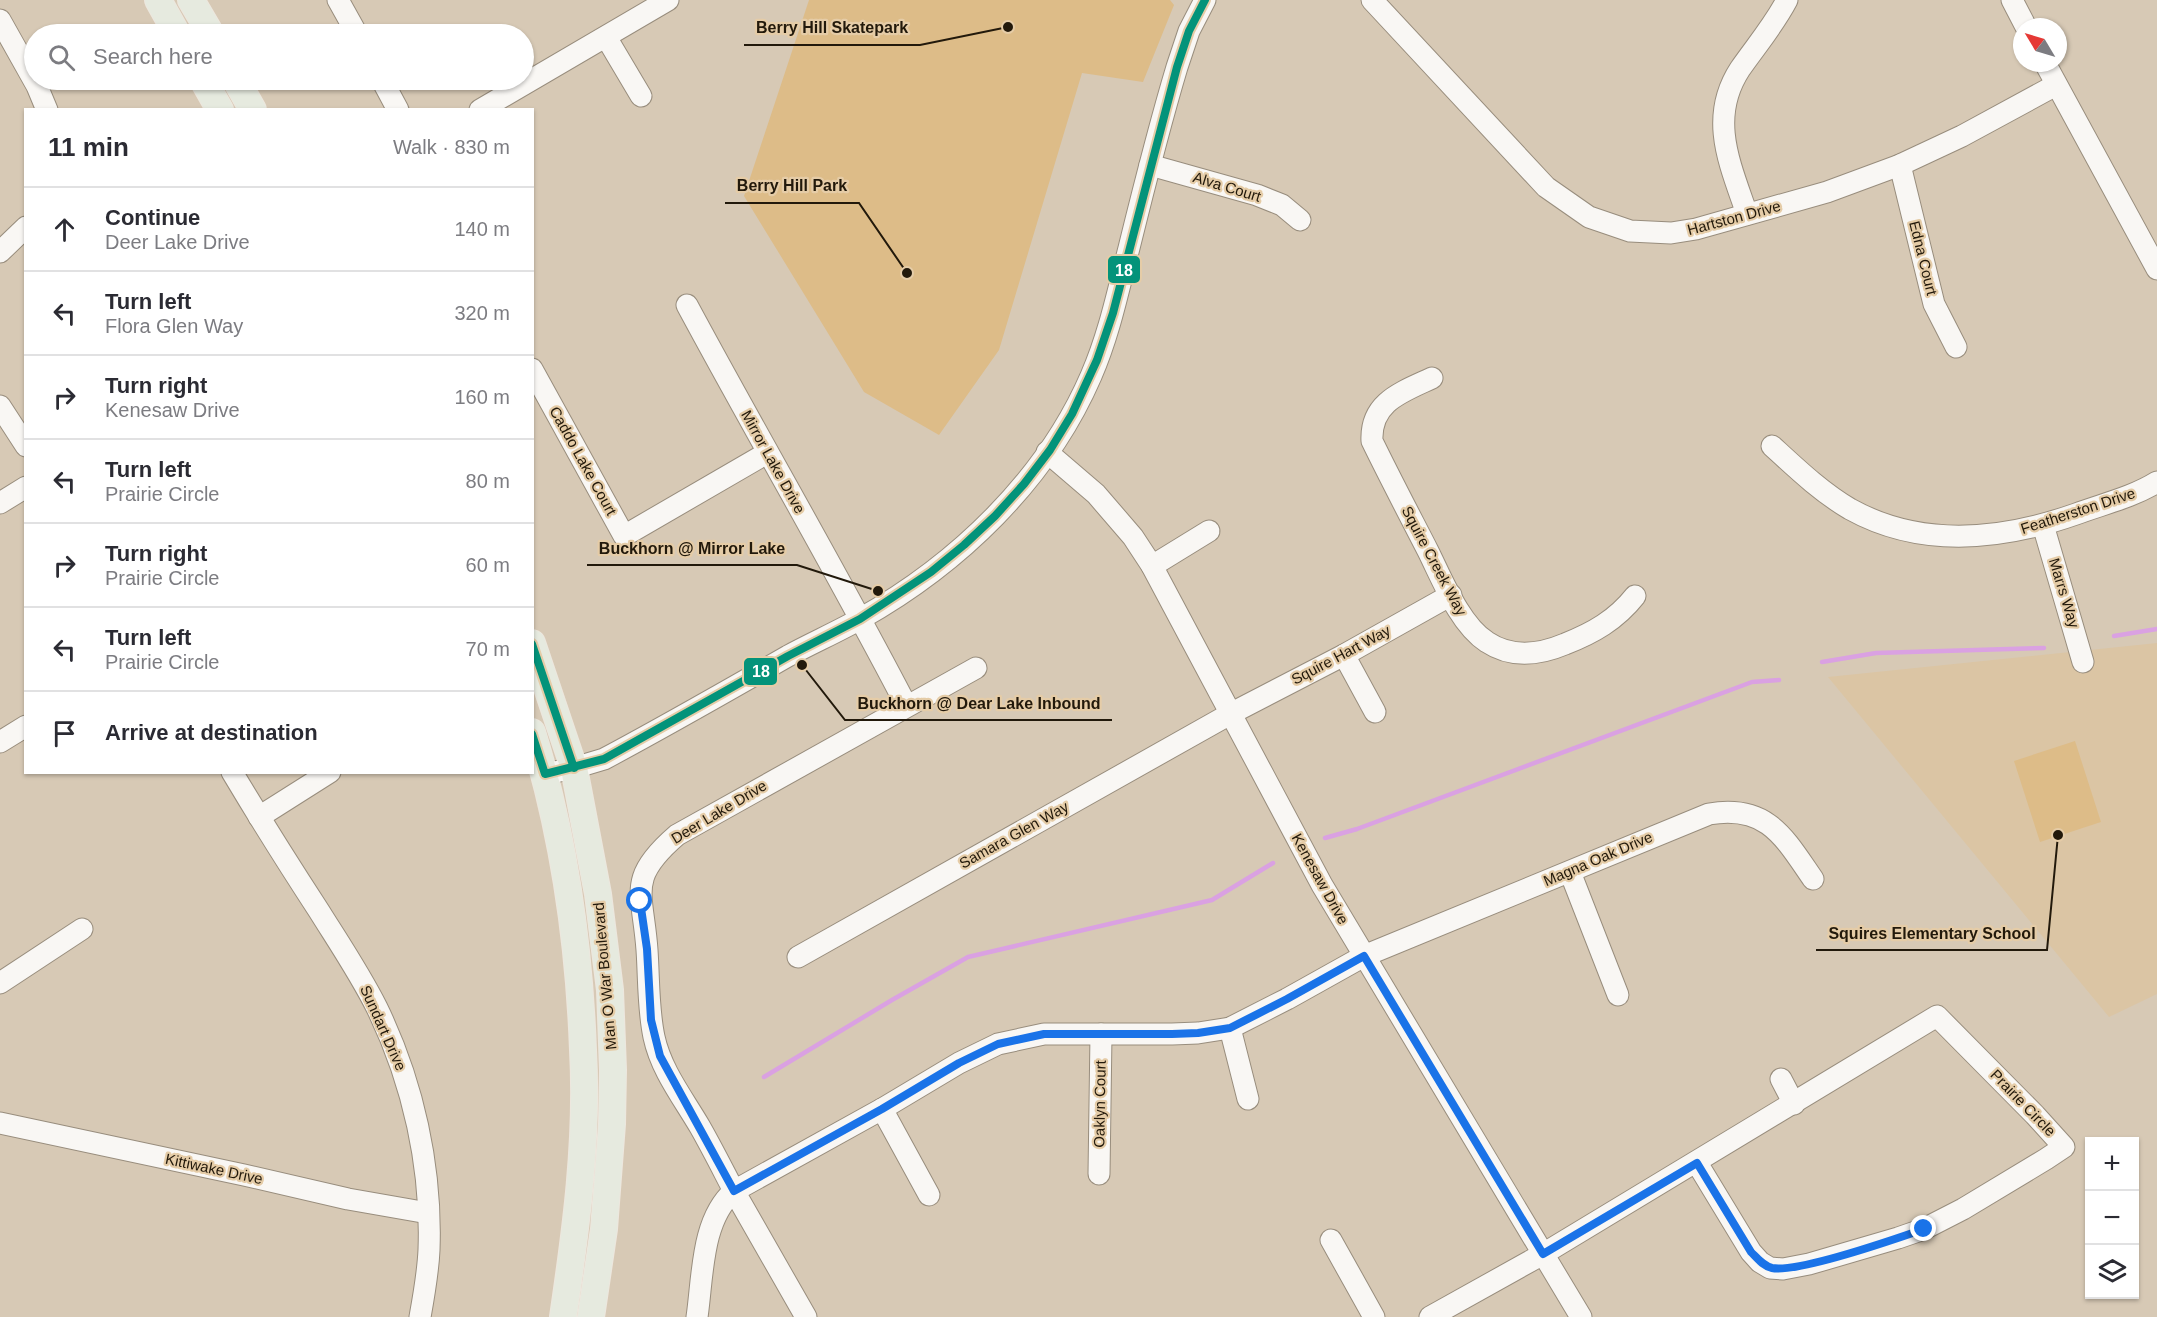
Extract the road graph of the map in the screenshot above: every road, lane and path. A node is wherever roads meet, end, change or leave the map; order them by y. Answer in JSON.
{"nodes":[{"id":1,"x":158,"y":0,"type":"edge"},
{"id":2,"x":191,"y":0,"type":"edge"},
{"id":3,"x":338,"y":0,"type":"edge"},
{"id":4,"x":668,"y":0,"type":"edge"},
{"id":5,"x":1205,"y":0,"type":"edge"},
{"id":6,"x":1372,"y":0,"type":"edge"},
{"id":7,"x":1786,"y":0,"type":"edge"},
{"id":8,"x":2012,"y":0,"type":"edge"},
{"id":9,"x":2021,"y":18,"type":"edge"},
{"id":10,"x":0,"y":20,"type":"edge"},
{"id":11,"x":171,"y":24,"type":"edge"},
{"id":12,"x":205,"y":24,"type":"edge"},
{"id":13,"x":351,"y":24,"type":"edge"},
{"id":14,"x":606,"y":37,"type":"junction"},
{"id":15,"x":24,"y":62,"type":"edge"},
{"id":16,"x":2050,"y":72,"type":"edge"},
{"id":17,"x":534,"y":79,"type":"edge"},
{"id":18,"x":2056,"y":85,"type":"junction"},
{"id":19,"x":40,"y":90,"type":"edge"},
{"id":20,"x":209,"y":90,"type":"edge"},
{"id":21,"x":242,"y":90,"type":"edge"},
{"id":22,"x":387,"y":90,"type":"edge"},
{"id":23,"x":515,"y":90,"type":"edge"},
{"id":24,"x":641,"y":96,"type":"dead end"},
{"id":25,"x":46,"y":108,"type":"edge"},
{"id":26,"x":219,"y":108,"type":"edge"},
{"id":27,"x":252,"y":108,"type":"edge"},
{"id":28,"x":397,"y":108,"type":"edge"},
{"id":29,"x":483,"y":108,"type":"edge"},
{"id":30,"x":1150,"y":165,"type":"junction"},
{"id":31,"x":1900,"y":165,"type":"junction"},
{"id":32,"x":1747,"y":214,"type":"junction"},
{"id":33,"x":1300,"y":220,"type":"dead end"},
{"id":34,"x":24,"y":229,"type":"edge"},
{"id":35,"x":0,"y":252,"type":"edge"},
{"id":36,"x":2157,"y":269,"type":"edge"},
{"id":37,"x":687,"y":305,"type":"dead end"},
{"id":38,"x":1956,"y":347,"type":"dead end"},
{"id":39,"x":534,"y":373,"type":"edge"},
{"id":40,"x":1432,"y":378,"type":"dead end"},
{"id":41,"x":0,"y":406,"type":"edge"},
{"id":42,"x":24,"y":443,"type":"edge"},
{"id":43,"x":1772,"y":446,"type":"dead end"},
{"id":44,"x":1047,"y":452,"type":"junction"},
{"id":45,"x":767,"y":453,"type":"junction"},
{"id":46,"x":2157,"y":482,"type":"edge"},
{"id":47,"x":24,"y":488,"type":"edge"},
{"id":48,"x":0,"y":503,"type":"edge"},
{"id":49,"x":2043,"y":525,"type":"junction"},
{"id":50,"x":1209,"y":531,"type":"dead end"},
{"id":51,"x":1152,"y":566,"type":"junction"},
{"id":52,"x":1451,"y":595,"type":"junction"},
{"id":53,"x":1635,"y":596,"type":"dead end"},
{"id":54,"x":861,"y":618,"type":"junction"},
{"id":55,"x":534,"y":649,"type":"edge"},
{"id":56,"x":1344,"y":655,"type":"junction"},
{"id":57,"x":2084,"y":662,"type":"dead end"},
{"id":58,"x":976,"y":668,"type":"dead end"},
{"id":59,"x":906,"y":705,"type":"junction"},
{"id":60,"x":1375,"y":712,"type":"dead end"},
{"id":61,"x":1230,"y":714,"type":"junction"},
{"id":62,"x":24,"y":727,"type":"edge"},
{"id":63,"x":534,"y":738,"type":"edge"},
{"id":64,"x":0,"y":742,"type":"edge"},
{"id":65,"x":574,"y":768,"type":"junction"},
{"id":66,"x":233,"y":774,"type":"edge"},
{"id":67,"x":327,"y":774,"type":"edge"},
{"id":68,"x":545,"y":774,"type":"junction"},
{"id":69,"x":259,"y":817,"type":"junction"},
{"id":70,"x":1570,"y":872,"type":"junction"},
{"id":71,"x":1813,"y":879,"type":"dead end"},
{"id":72,"x":82,"y":929,"type":"dead end"},
{"id":73,"x":1364,"y":956,"type":"junction"},
{"id":74,"x":798,"y":957,"type":"dead end"},
{"id":75,"x":0,"y":983,"type":"edge"},
{"id":76,"x":1618,"y":995,"type":"dead end"},
{"id":77,"x":1230,"y":1028,"type":"junction"},
{"id":78,"x":1101,"y":1034,"type":"junction"},
{"id":79,"x":1781,"y":1079,"type":"dead end"},
{"id":80,"x":1248,"y":1099,"type":"dead end"},
{"id":81,"x":1794,"y":1104,"type":"junction"},
{"id":82,"x":882,"y":1109,"type":"junction"},
{"id":83,"x":0,"y":1123,"type":"edge"},
{"id":84,"x":1697,"y":1163,"type":"junction"},
{"id":85,"x":1099,"y":1174,"type":"dead end"},
{"id":86,"x":734,"y":1191,"type":"junction"},
{"id":87,"x":928,"y":1196,"type":"dead end"},
{"id":88,"x":428,"y":1213,"type":"junction"},
{"id":89,"x":1331,"y":1240,"type":"dead end"},
{"id":90,"x":1543,"y":1254,"type":"junction"},
{"id":91,"x":420,"y":1317,"type":"edge"},
{"id":92,"x":563,"y":1317,"type":"edge"},
{"id":93,"x":591,"y":1317,"type":"edge"},
{"id":94,"x":697,"y":1317,"type":"edge"},
{"id":95,"x":806,"y":1317,"type":"edge"},
{"id":96,"x":1374,"y":1317,"type":"edge"},
{"id":97,"x":1430,"y":1317,"type":"edge"},
{"id":98,"x":1581,"y":1317,"type":"edge"}],
"edges":[{"from":1,"to":11,"type":"main road"},
{"from":2,"to":12,"type":"main road"},
{"from":3,"to":13,"type":"street"},
{"from":4,"to":14,"type":"street"},
{"from":5,"to":30,"type":"street"},
{"from":6,"to":32,"type":"street","name":"Hartston Drive"},
{"from":7,"to":32,"type":"street"},
{"from":8,"to":9,"type":"street"},
{"from":10,"to":15,"type":"street"},
{"from":14,"to":17,"type":"street"},
{"from":14,"to":24,"type":"street"},
{"from":16,"to":18,"type":"street"},
{"from":18,"to":31,"type":"street","name":"Hartston Drive"},
{"from":18,"to":36,"type":"street"},
{"from":19,"to":25,"type":"street"},
{"from":20,"to":26,"type":"main road"},
{"from":21,"to":27,"type":"main road"},
{"from":22,"to":28,"type":"street"},
{"from":23,"to":29,"type":"street"},
{"from":30,"to":33,"type":"street","name":"Alva Court"},
{"from":30,"to":44,"type":"street"},
{"from":31,"to":32,"type":"street","name":"Hartston Drive"},
{"from":31,"to":38,"type":"street","name":"Edna Court"},
{"from":34,"to":35,"type":"street"},
{"from":37,"to":45,"type":"street","name":"Mirror Lake Drive"},
{"from":39,"to":45,"type":"street","name":"Caddo Lake Court"},
{"from":40,"to":52,"type":"street","name":"Squire Creek Way"},
{"from":41,"to":42,"type":"street"},
{"from":43,"to":49,"type":"street","name":"Featherston Drive"},
{"from":44,"to":51,"type":"street","name":"Kenesaw Drive"},
{"from":44,"to":54,"type":"street"},
{"from":45,"to":54,"type":"street","name":"Mirror Lake Drive"},
{"from":46,"to":49,"type":"street","name":"Featherston Drive"},
{"from":47,"to":48,"type":"street"},
{"from":49,"to":57,"type":"street","name":"Marrs Way"},
{"from":50,"to":51,"type":"street"},
{"from":51,"to":61,"type":"street","name":"Kenesaw Drive"},
{"from":52,"to":53,"type":"street","name":"Squire Creek Way"},
{"from":52,"to":56,"type":"street","name":"Squire Hart Way"},
{"from":54,"to":59,"type":"street","name":"Mirror Lake Drive"},
{"from":54,"to":65,"type":"street"},
{"from":55,"to":65,"type":"main road","name":"Man O War Boulevard"},
{"from":56,"to":60,"type":"street"},
{"from":56,"to":61,"type":"street","name":"Squire Hart Way"},
{"from":58,"to":59,"type":"street","name":"Deer Lake Drive"},
{"from":59,"to":86,"type":"street","name":"Deer Lake Drive"},
{"from":61,"to":73,"type":"street","name":"Kenesaw Drive"},
{"from":61,"to":74,"type":"street","name":"Samara Glen Way"},
{"from":62,"to":64,"type":"street"},
{"from":63,"to":68,"type":"main road","name":"Man O War Boulevard"},
{"from":65,"to":68,"type":"street"},
{"from":65,"to":93,"type":"main road","name":"Man O War Boulevard"},
{"from":66,"to":69,"type":"street","name":"Sundart Drive"},
{"from":67,"to":69,"type":"street"},
{"from":68,"to":92,"type":"main road","name":"Man O War Boulevard"},
{"from":69,"to":88,"type":"street","name":"Sundart Drive"},
{"from":70,"to":71,"type":"street","name":"Magna Oak Drive"},
{"from":70,"to":73,"type":"street","name":"Magna Oak Drive"},
{"from":70,"to":76,"type":"street"},
{"from":72,"to":75,"type":"street"},
{"from":73,"to":77,"type":"street","name":"Magna Oak Drive"},
{"from":73,"to":90,"type":"street","name":"Kenesaw Drive"},
{"from":77,"to":78,"type":"street","name":"Magna Oak Drive"},
{"from":77,"to":80,"type":"street"},
{"from":78,"to":82,"type":"street","name":"Magna Oak Drive"},
{"from":78,"to":85,"type":"street","name":"Oaklyn Court"},
{"from":79,"to":81,"type":"street"},
{"from":81,"to":84,"type":"street","name":"Prairie Circle"},
{"from":81,"to":84,"type":"street","name":"Prairie Circle"},
{"from":82,"to":86,"type":"street","name":"Magna Oak Drive"},
{"from":82,"to":87,"type":"street"},
{"from":83,"to":88,"type":"street","name":"Kittiwake Drive"},
{"from":84,"to":90,"type":"street","name":"Prairie Circle"},
{"from":86,"to":94,"type":"street"},
{"from":86,"to":95,"type":"street","name":"Deer Lake Drive"},
{"from":88,"to":91,"type":"street","name":"Sundart Drive"},
{"from":89,"to":96,"type":"street"},
{"from":90,"to":97,"type":"street","name":"Prairie Circle"},
{"from":90,"to":98,"type":"street","name":"Kenesaw Drive"}]}
